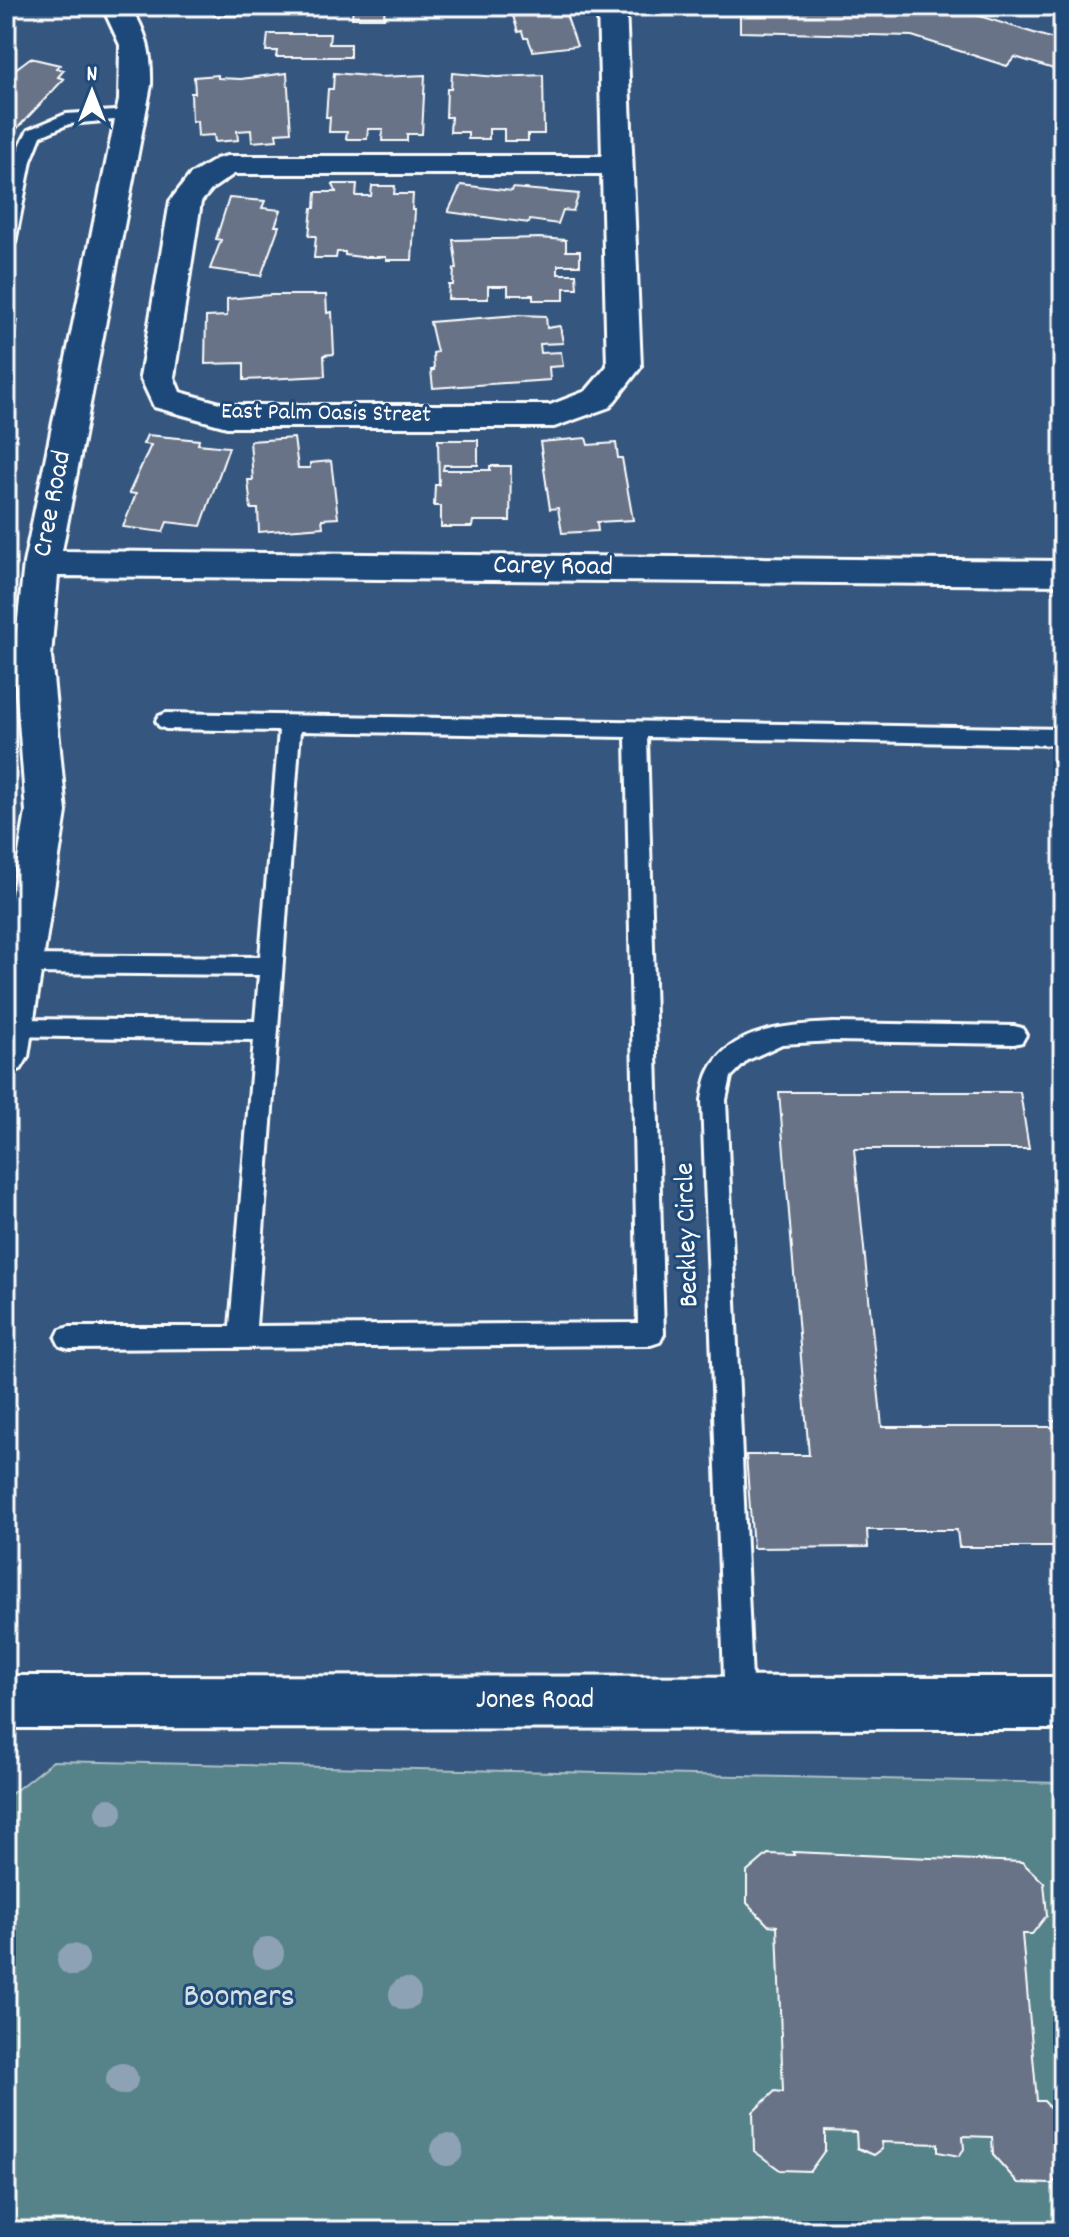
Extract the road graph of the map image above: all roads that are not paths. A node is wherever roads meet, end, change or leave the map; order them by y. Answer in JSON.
{"nodes":[{"id":1,"x":116,"y":6,"type":"edge"},
{"id":2,"x":612,"y":6,"type":"edge"},
{"id":3,"x":132,"y":115,"type":"junction"},
{"id":4,"x":616,"y":165,"type":"junction"},
{"id":5,"x":6,"y":243,"type":"edge"},
{"id":6,"x":42,"y":563,"type":"junction"},
{"id":7,"x":1063,"y":573,"type":"edge"},
{"id":8,"x":166,"y":721,"type":"dead end"},
{"id":9,"x":290,"y":723,"type":"junction"},
{"id":10,"x":636,"y":729,"type":"junction"},
{"id":11,"x":1063,"y":737,"type":"edge"},
{"id":12,"x":20,"y":964,"type":"junction"},
{"id":13,"x":271,"y":966,"type":"junction"},
{"id":14,"x":266,"y":1031,"type":"junction"},
{"id":15,"x":1014,"y":1035,"type":"dead end"},
{"id":16,"x":9,"y":1043,"type":"edge"},
{"id":17,"x":69,"y":1338,"type":"dead end"},
{"id":18,"x":242,"y":1338,"type":"junction"},
{"id":19,"x":6,"y":1702,"type":"edge"},
{"id":20,"x":739,"y":1703,"type":"junction"},
{"id":21,"x":1063,"y":1703,"type":"edge"}],
"edges":[{"from":1,"to":3,"type":"street","name":"Cree Road"},
{"from":2,"to":4,"type":"street","name":"East Palm Oasis Street"},
{"from":3,"to":5,"type":"lane"},
{"from":3,"to":6,"type":"street","name":"Cree Road"},
{"from":4,"to":4,"type":"street","name":"East Palm Oasis Street"},
{"from":6,"to":7,"type":"street","name":"Carey Road"},
{"from":6,"to":12,"type":"street","name":"Cree Road"},
{"from":8,"to":9,"type":"lane"},
{"from":9,"to":10,"type":"lane"},
{"from":9,"to":13,"type":"lane"},
{"from":10,"to":11,"type":"lane"},
{"from":10,"to":18,"type":"lane"},
{"from":12,"to":13,"type":"lane"},
{"from":12,"to":16,"type":"street","name":"Cree Road"},
{"from":13,"to":14,"type":"lane"},
{"from":14,"to":16,"type":"lane"},
{"from":14,"to":18,"type":"lane"},
{"from":15,"to":20,"type":"lane","name":"Beckley Circle"},
{"from":17,"to":18,"type":"lane"},
{"from":19,"to":20,"type":"street","name":"Jones Road"},
{"from":20,"to":21,"type":"street","name":"Jones Road"}]}
